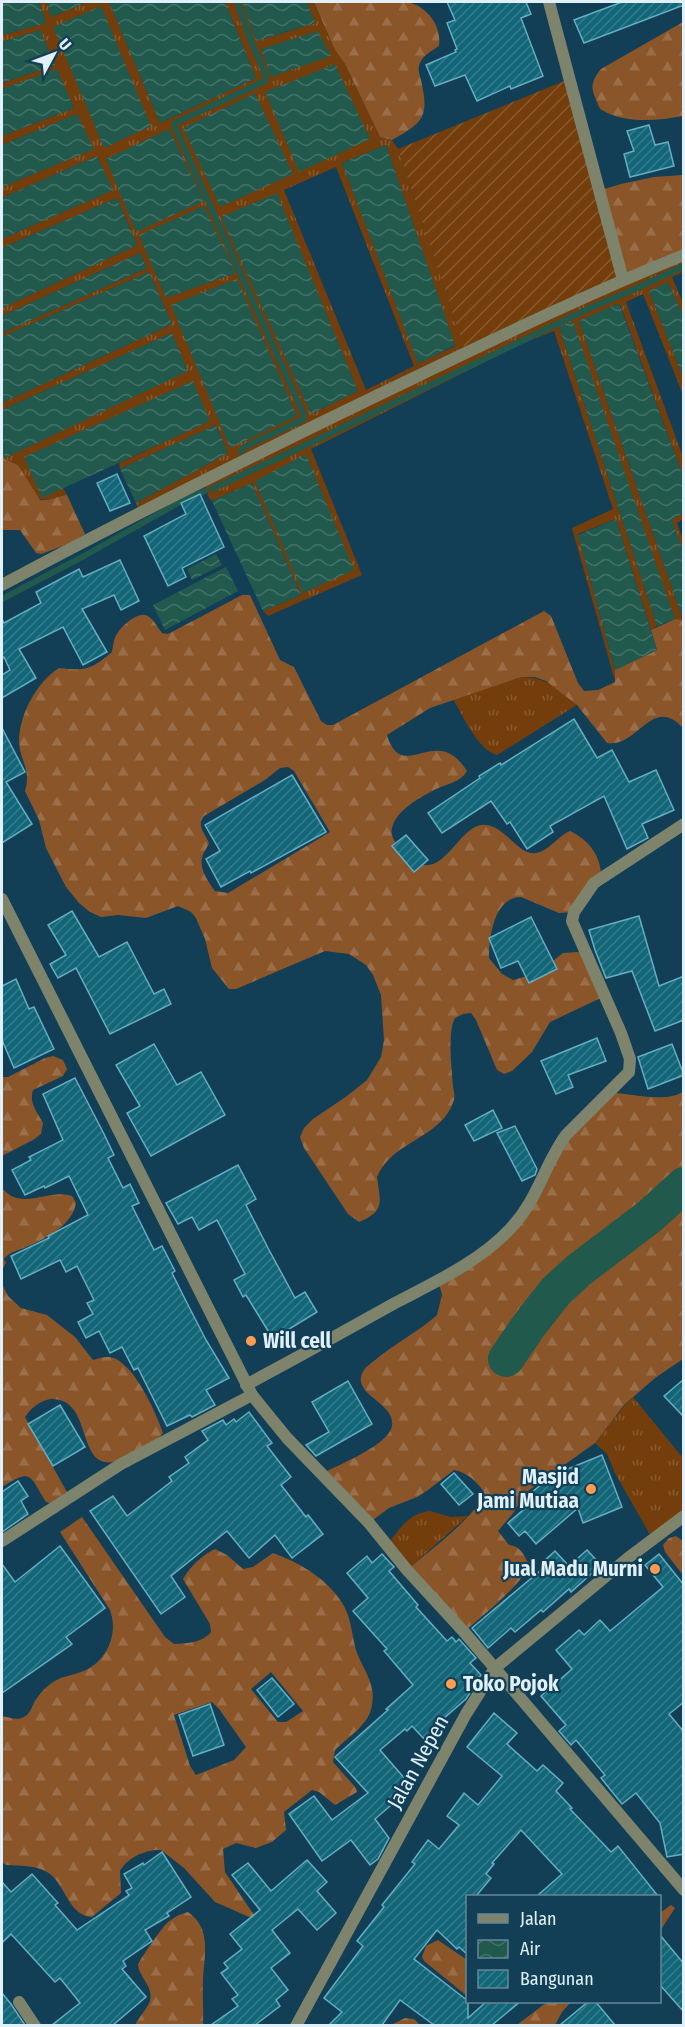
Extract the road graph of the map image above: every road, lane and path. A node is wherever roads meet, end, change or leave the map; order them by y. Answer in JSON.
{"nodes":[{"id":1,"x":549,"y":2,"type":"edge"},
{"id":2,"x":684,"y":255,"type":"edge"},
{"id":3,"x":624,"y":280,"type":"junction"},
{"id":4,"x":2,"y":585,"type":"edge"},
{"id":5,"x":684,"y":824,"type":"edge"},
{"id":6,"x":2,"y":899,"type":"edge"},
{"id":7,"x":249,"y":1390,"type":"junction"},
{"id":8,"x":684,"y":1516,"type":"edge"},
{"id":9,"x":2,"y":1540,"type":"edge"},
{"id":10,"x":495,"y":1668,"type":"junction"},
{"id":11,"x":684,"y":1890,"type":"edge"},
{"id":12,"x":19,"y":2002,"type":"dead end"},
{"id":13,"x":35,"y":2025,"type":"edge"},
{"id":14,"x":296,"y":2025,"type":"edge"}],
"edges":[{"from":1,"to":3,"type":"street"},
{"from":2,"to":3,"type":"street"},
{"from":3,"to":4,"type":"street"},
{"from":5,"to":7,"type":"street"},
{"from":6,"to":7,"type":"street"},
{"from":7,"to":9,"type":"street"},
{"from":7,"to":10,"type":"street"},
{"from":8,"to":10,"type":"street","name":"Jalan Nepen"},
{"from":10,"to":11,"type":"street"},
{"from":10,"to":14,"type":"street","name":"Jalan Nepen"},
{"from":12,"to":13,"type":"street"}]}
